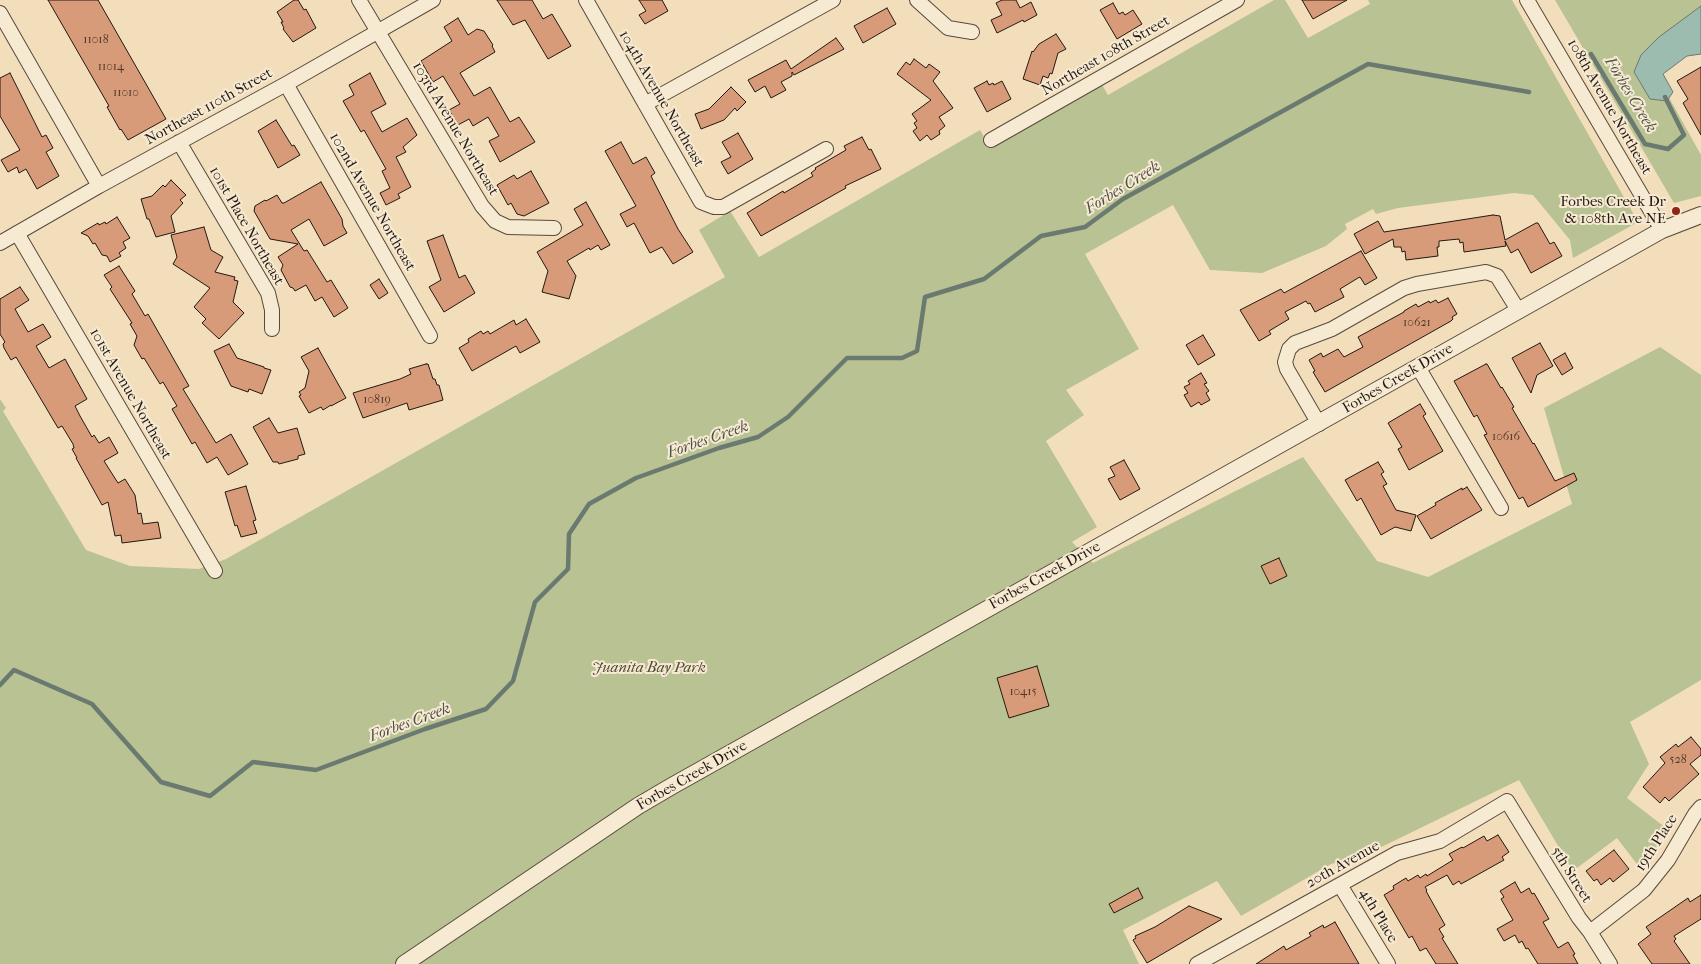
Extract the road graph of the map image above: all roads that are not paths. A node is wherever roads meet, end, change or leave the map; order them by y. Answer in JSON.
{"nodes":[{"id":1,"x":359,"y":0,"type":"edge"},
{"id":2,"x":433,"y":0,"type":"edge"},
{"id":3,"x":586,"y":0,"type":"edge"},
{"id":4,"x":833,"y":0,"type":"edge"},
{"id":5,"x":916,"y":0,"type":"edge"},
{"id":6,"x":1237,"y":0,"type":"edge"},
{"id":7,"x":1527,"y":0,"type":"edge"},
{"id":8,"x":0,"y":13,"type":"edge"},
{"id":9,"x":972,"y":32,"type":"dead end"},
{"id":10,"x":378,"y":33,"type":"junction"},
{"id":11,"x":286,"y":84,"type":"junction"},
{"id":12,"x":645,"y":104,"type":"junction"},
{"id":13,"x":991,"y":140,"type":"dead end"},
{"id":14,"x":179,"y":142,"type":"junction"},
{"id":15,"x":826,"y":149,"type":"dead end"},
{"id":16,"x":99,"y":186,"type":"junction"},
{"id":17,"x":1701,"y":215,"type":"edge"},
{"id":18,"x":554,"y":228,"type":"dead end"},
{"id":19,"x":1662,"y":230,"type":"junction"},
{"id":20,"x":17,"y":233,"type":"junction"},
{"id":21,"x":0,"y":243,"type":"edge"},
{"id":22,"x":1518,"y":310,"type":"junction"},
{"id":23,"x":272,"y":329,"type":"dead end"},
{"id":24,"x":430,"y":336,"type":"dead end"},
{"id":25,"x":1418,"y":367,"type":"junction"},
{"id":26,"x":1319,"y":424,"type":"junction"},
{"id":27,"x":1501,"y":508,"type":"dead end"},
{"id":28,"x":215,"y":571,"type":"dead end"},
{"id":29,"x":1507,"y":801,"type":"joint"},
{"id":30,"x":1701,"y":807,"type":"edge"},
{"id":31,"x":1340,"y":885,"type":"junction"},
{"id":32,"x":1590,"y":932,"type":"junction"},
{"id":33,"x":404,"y":964,"type":"edge"},
{"id":34,"x":1197,"y":964,"type":"edge"},
{"id":35,"x":1388,"y":964,"type":"edge"},
{"id":36,"x":1610,"y":964,"type":"edge"}],
"edges":[{"from":1,"to":10,"type":"street","name":"103rd Avenue Northeast"},
{"from":2,"to":10,"type":"street","name":"Northeast 110th Street"},
{"from":3,"to":12,"type":"street","name":"104th Avenue Northeast"},
{"from":4,"to":12,"type":"street"},
{"from":5,"to":9,"type":"street"},
{"from":6,"to":13,"type":"street","name":"Northeast 108th Street"},
{"from":7,"to":19,"type":"street","name":"108th Avenue Northeast"},
{"from":8,"to":16,"type":"street"},
{"from":10,"to":11,"type":"street","name":"Northeast 110th Street"},
{"from":10,"to":18,"type":"street","name":"103rd Avenue Northeast"},
{"from":11,"to":14,"type":"street","name":"Northeast 110th Street"},
{"from":11,"to":24,"type":"street","name":"102nd Avenue Northeast"},
{"from":12,"to":15,"type":"street","name":"104th Avenue Northeast"},
{"from":14,"to":16,"type":"street","name":"Northeast 110th Street"},
{"from":14,"to":23,"type":"street","name":"101st Place Northeast"},
{"from":16,"to":20,"type":"street","name":"Northeast 110th Street"},
{"from":17,"to":19,"type":"street","name":"Forbes Creek Drive"},
{"from":19,"to":22,"type":"street","name":"Forbes Creek Drive"},
{"from":20,"to":21,"type":"street","name":"Northeast 110th Street"},
{"from":20,"to":28,"type":"street","name":"101st Avenue Northeast"},
{"from":22,"to":25,"type":"street","name":"Forbes Creek Drive"},
{"from":22,"to":26,"type":"street"},
{"from":25,"to":26,"type":"street","name":"Forbes Creek Drive"},
{"from":25,"to":27,"type":"street"},
{"from":26,"to":33,"type":"street","name":"Forbes Creek Drive"},
{"from":29,"to":31,"type":"street","name":"20th Avenue"},
{"from":29,"to":32,"type":"street","name":"5th Street"},
{"from":30,"to":32,"type":"street","name":"19th Place"},
{"from":31,"to":34,"type":"street","name":"20th Avenue"},
{"from":31,"to":35,"type":"street","name":"4th Place"},
{"from":32,"to":36,"type":"street","name":"5th Street"}]}
